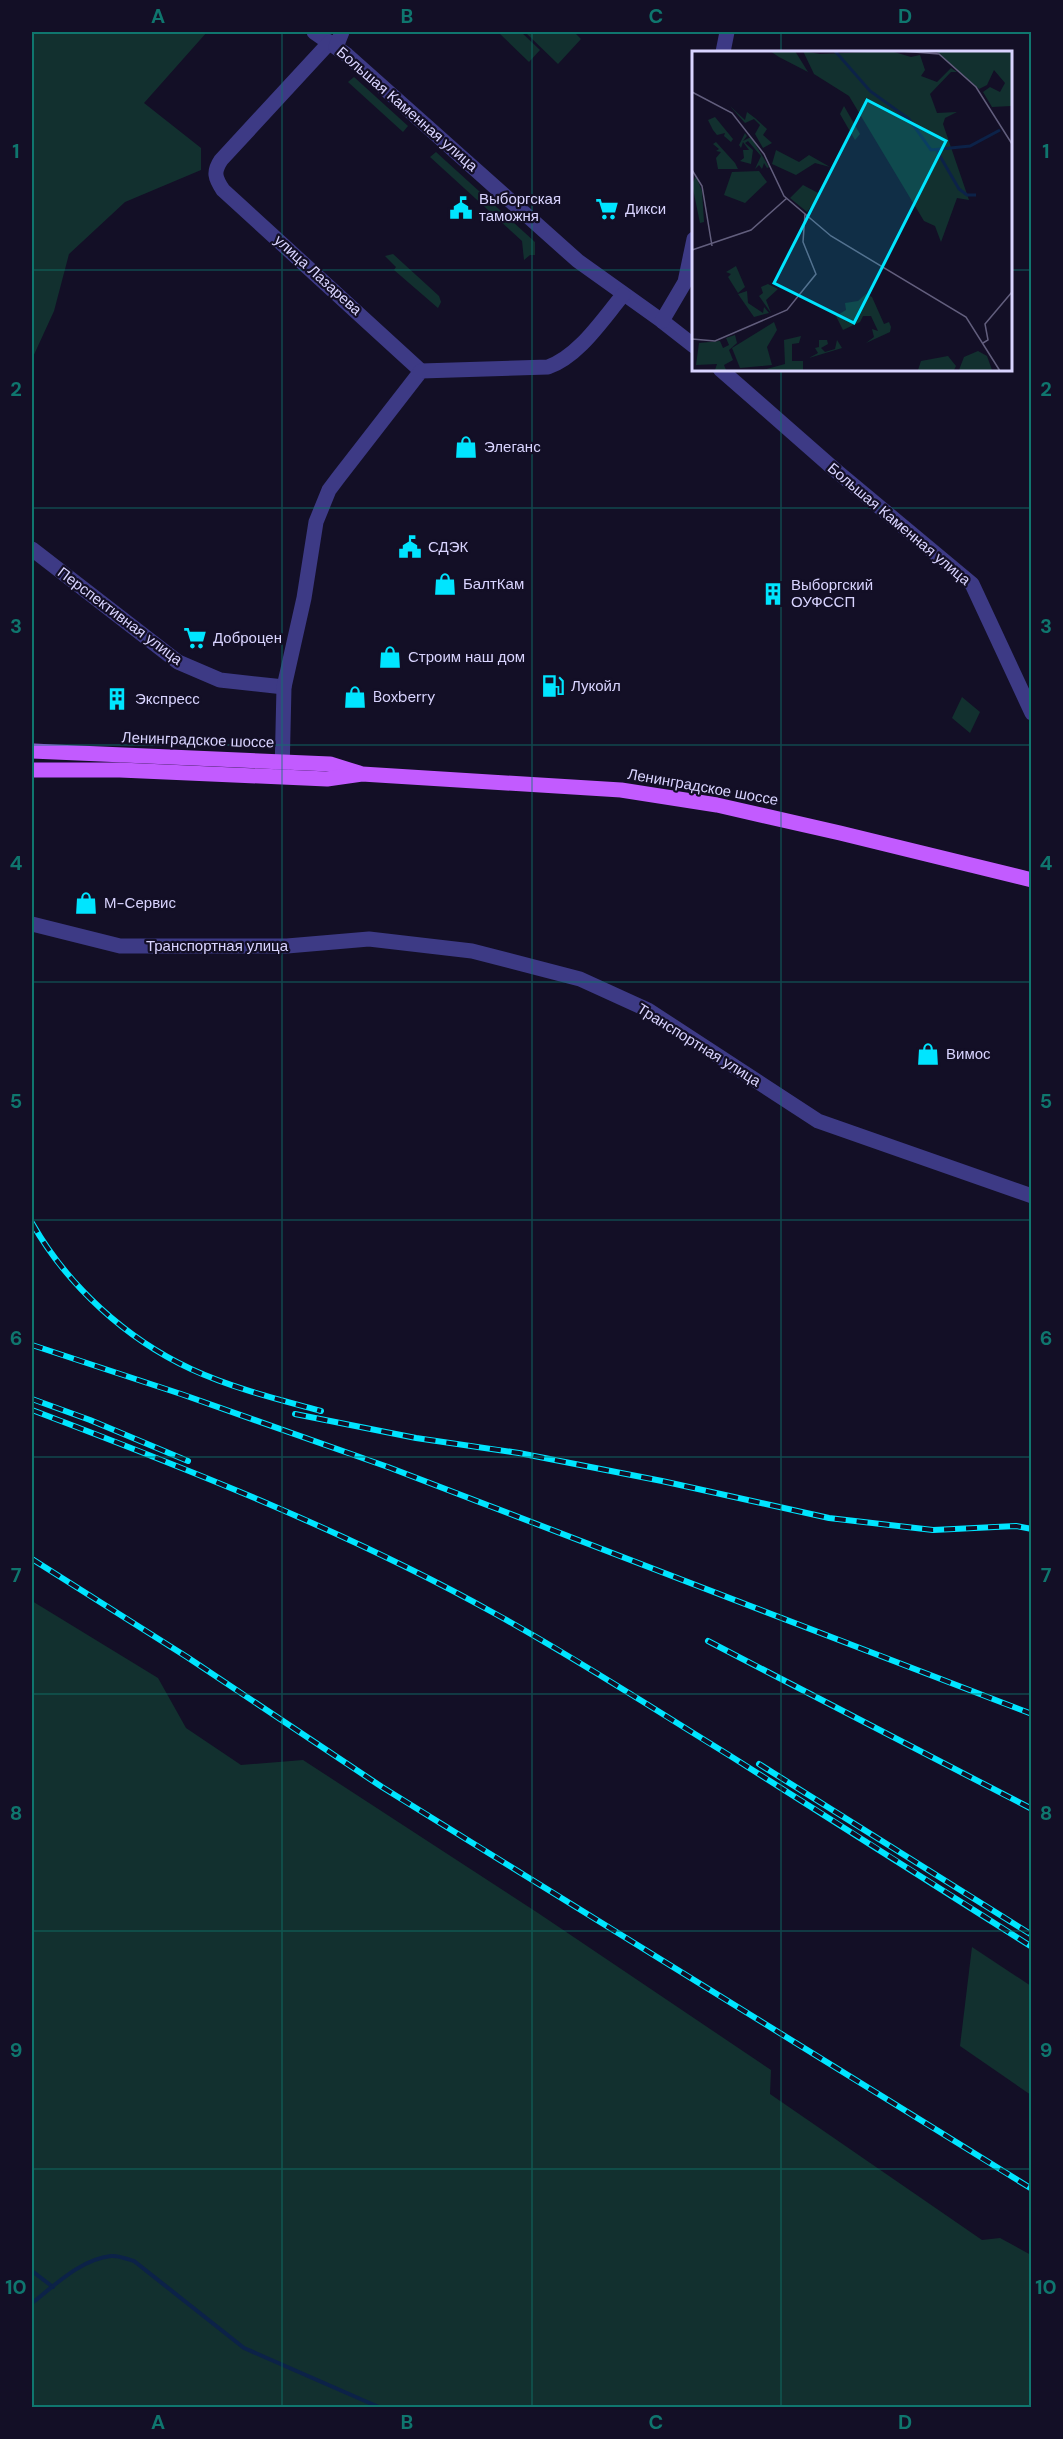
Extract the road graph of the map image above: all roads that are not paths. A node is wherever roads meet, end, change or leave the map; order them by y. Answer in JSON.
{"nodes":[{"id":1,"x":314,"y":32,"type":"edge"},
{"id":2,"x":342,"y":32,"type":"edge"},
{"id":3,"x":727,"y":32,"type":"edge"},
{"id":4,"x":333,"y":45,"type":"junction"},
{"id":5,"x":723,"y":51,"type":"edge"},
{"id":6,"x":692,"y":249,"type":"edge"},
{"id":7,"x":623,"y":295,"type":"junction"},
{"id":8,"x":662,"y":321,"type":"junction"},
{"id":9,"x":692,"y":344,"type":"edge"},
{"id":10,"x":721,"y":370,"type":"edge"},
{"id":11,"x":421,"y":371,"type":"junction"},
{"id":12,"x":32,"y":549,"type":"edge"},
{"id":13,"x":284,"y":687,"type":"junction"},
{"id":14,"x":1032,"y":713,"type":"edge"},
{"id":15,"x":32,"y":751,"type":"edge"},
{"id":16,"x":32,"y":770,"type":"edge"},
{"id":17,"x":282,"y":770,"type":"junction"},
{"id":18,"x":1032,"y":880,"type":"edge"},
{"id":19,"x":32,"y":924,"type":"edge"},
{"id":20,"x":1032,"y":1196,"type":"edge"}],
"edges":[{"from":1,"to":4,"type":"street","name":"Большая Каменная улица"},
{"from":2,"to":4,"type":"street"},
{"from":3,"to":5,"type":"street"},
{"from":4,"to":7,"type":"street","name":"Большая Каменная улица"},
{"from":4,"to":11,"type":"street","name":"улица Лазарева"},
{"from":6,"to":8,"type":"street"},
{"from":7,"to":8,"type":"street","name":"Большая Каменная улица"},
{"from":7,"to":11,"type":"street"},
{"from":8,"to":9,"type":"street","name":"Большая Каменная улица"},
{"from":10,"to":14,"type":"street","name":"Большая Каменная улица"},
{"from":11,"to":13,"type":"street"},
{"from":12,"to":13,"type":"street","name":"Перспективная улица"},
{"from":13,"to":17,"type":"street"},
{"from":15,"to":17,"type":"main road","name":"Ленинградское шоссе"},
{"from":16,"to":17,"type":"main road","name":"Ленинградское шоссе"},
{"from":17,"to":18,"type":"main road","name":"Ленинградское шоссе"},
{"from":19,"to":20,"type":"street","name":"Транспортная улица"}]}
